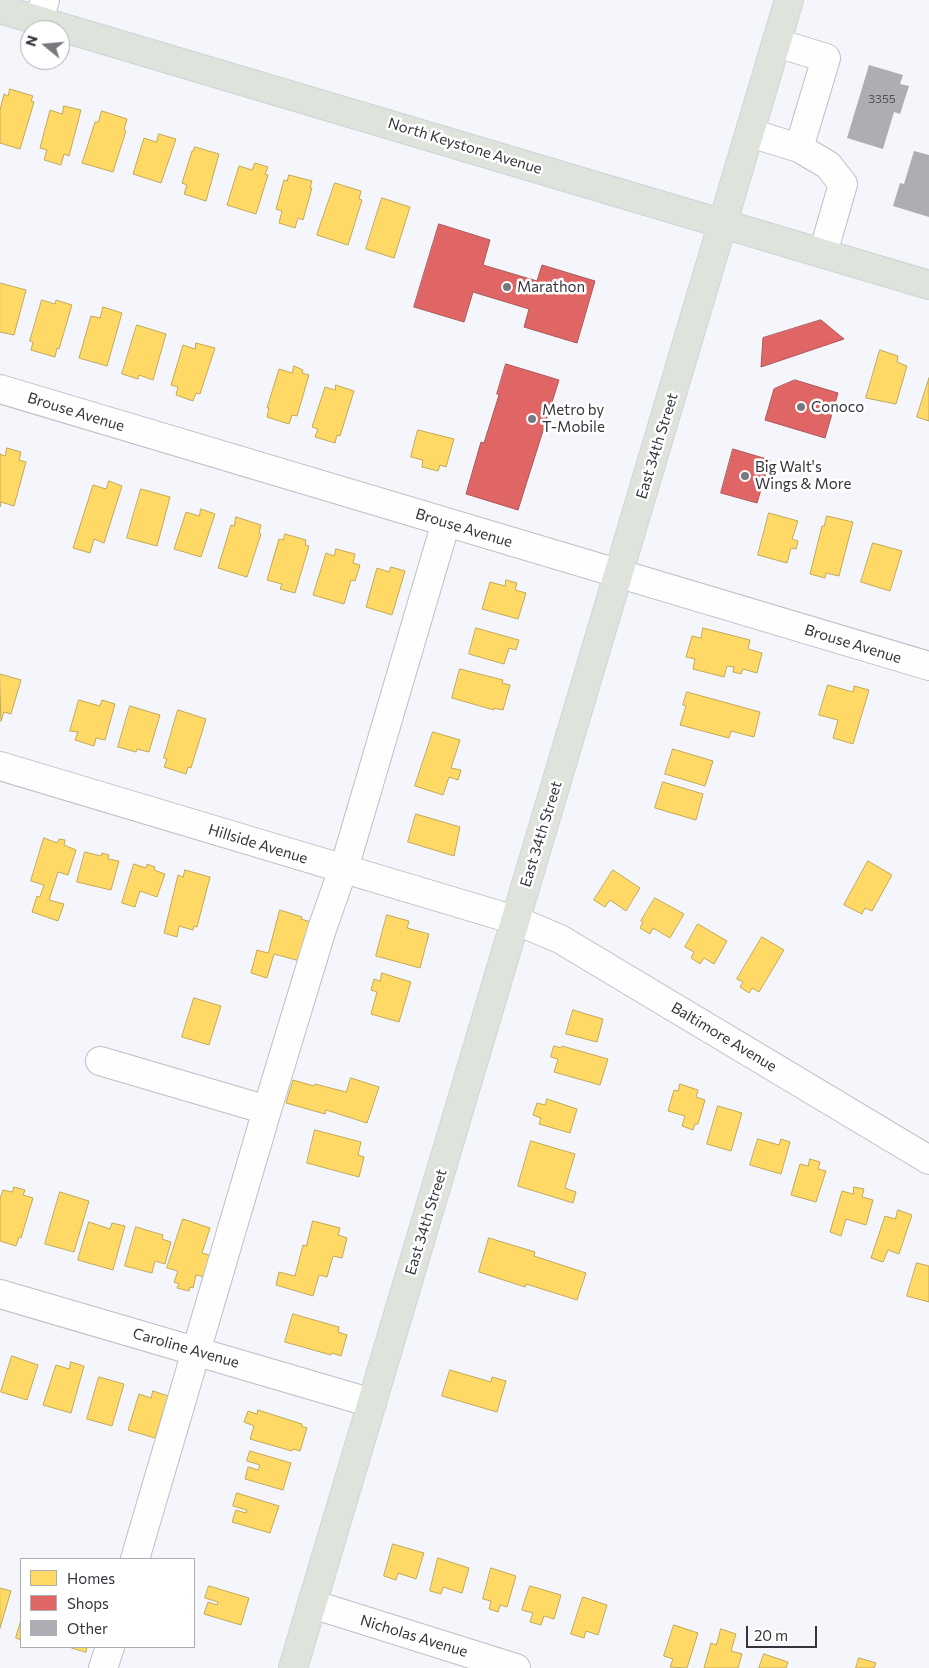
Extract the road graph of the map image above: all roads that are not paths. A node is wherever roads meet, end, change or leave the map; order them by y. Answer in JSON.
{"nodes":[{"id":1,"x":789,"y":0,"type":"edge"},
{"id":2,"x":0,"y":9,"type":"edge"},
{"id":3,"x":42,"y":10,"type":"edge"},
{"id":4,"x":776,"y":43,"type":"junction"},
{"id":5,"x":750,"y":133,"type":"junction"},
{"id":6,"x":799,"y":148,"type":"junction"},
{"id":7,"x":723,"y":223,"type":"junction"},
{"id":8,"x":823,"y":253,"type":"junction"},
{"id":9,"x":929,"y":285,"type":"edge"},
{"id":10,"x":0,"y":389,"type":"edge"},
{"id":11,"x":446,"y":522,"type":"junction"},
{"id":12,"x":618,"y":574,"type":"junction"},
{"id":13,"x":929,"y":666,"type":"edge"},
{"id":14,"x":0,"y":766,"type":"edge"},
{"id":15,"x":344,"y":870,"type":"junction"},
{"id":16,"x":515,"y":920,"type":"junction"},
{"id":17,"x":100,"y":1061,"type":"dead end"},
{"id":18,"x":268,"y":1110,"type":"junction"},
{"id":19,"x":929,"y":1160,"type":"edge"},
{"id":20,"x":0,"y":1294,"type":"edge"},
{"id":21,"x":195,"y":1351,"type":"junction"},
{"id":22,"x":372,"y":1403,"type":"junction"},
{"id":23,"x":135,"y":1558,"type":"edge"},
{"id":24,"x":312,"y":1604,"type":"junction"},
{"id":25,"x":110,"y":1648,"type":"edge"},
{"id":26,"x":103,"y":1668,"type":"edge"},
{"id":27,"x":293,"y":1668,"type":"edge"},
{"id":28,"x":516,"y":1668,"type":"edge"}],
"edges":[{"from":1,"to":4,"type":"main road","name":"East 34th Street"},
{"from":2,"to":3,"type":"main road","name":"North Keystone Avenue"},
{"from":3,"to":7,"type":"main road","name":"North Keystone Avenue"},
{"from":4,"to":5,"type":"main road","name":"East 34th Street"},
{"from":4,"to":6,"type":"street"},
{"from":5,"to":6,"type":"street"},
{"from":5,"to":7,"type":"main road","name":"East 34th Street"},
{"from":6,"to":8,"type":"street"},
{"from":7,"to":8,"type":"main road","name":"North Keystone Avenue"},
{"from":7,"to":12,"type":"main road","name":"East 34th Street"},
{"from":8,"to":9,"type":"main road","name":"North Keystone Avenue"},
{"from":10,"to":11,"type":"street","name":"Brouse Avenue"},
{"from":11,"to":12,"type":"street","name":"Brouse Avenue"},
{"from":11,"to":15,"type":"street"},
{"from":12,"to":13,"type":"street","name":"Brouse Avenue"},
{"from":12,"to":16,"type":"main road","name":"East 34th Street"},
{"from":14,"to":15,"type":"street","name":"Hillside Avenue"},
{"from":15,"to":16,"type":"street","name":"Hillside Avenue"},
{"from":15,"to":18,"type":"street"},
{"from":16,"to":19,"type":"street","name":"Baltimore Avenue"},
{"from":16,"to":22,"type":"main road","name":"East 34th Street"},
{"from":17,"to":18,"type":"street"},
{"from":18,"to":21,"type":"street"},
{"from":20,"to":21,"type":"street","name":"Caroline Avenue"},
{"from":21,"to":22,"type":"street","name":"Caroline Avenue"},
{"from":21,"to":23,"type":"street"},
{"from":22,"to":24,"type":"main road","name":"East 34th Street"},
{"from":24,"to":27,"type":"main road","name":"East 34th Street"},
{"from":24,"to":28,"type":"street","name":"Nicholas Avenue"},
{"from":25,"to":26,"type":"street"}]}
